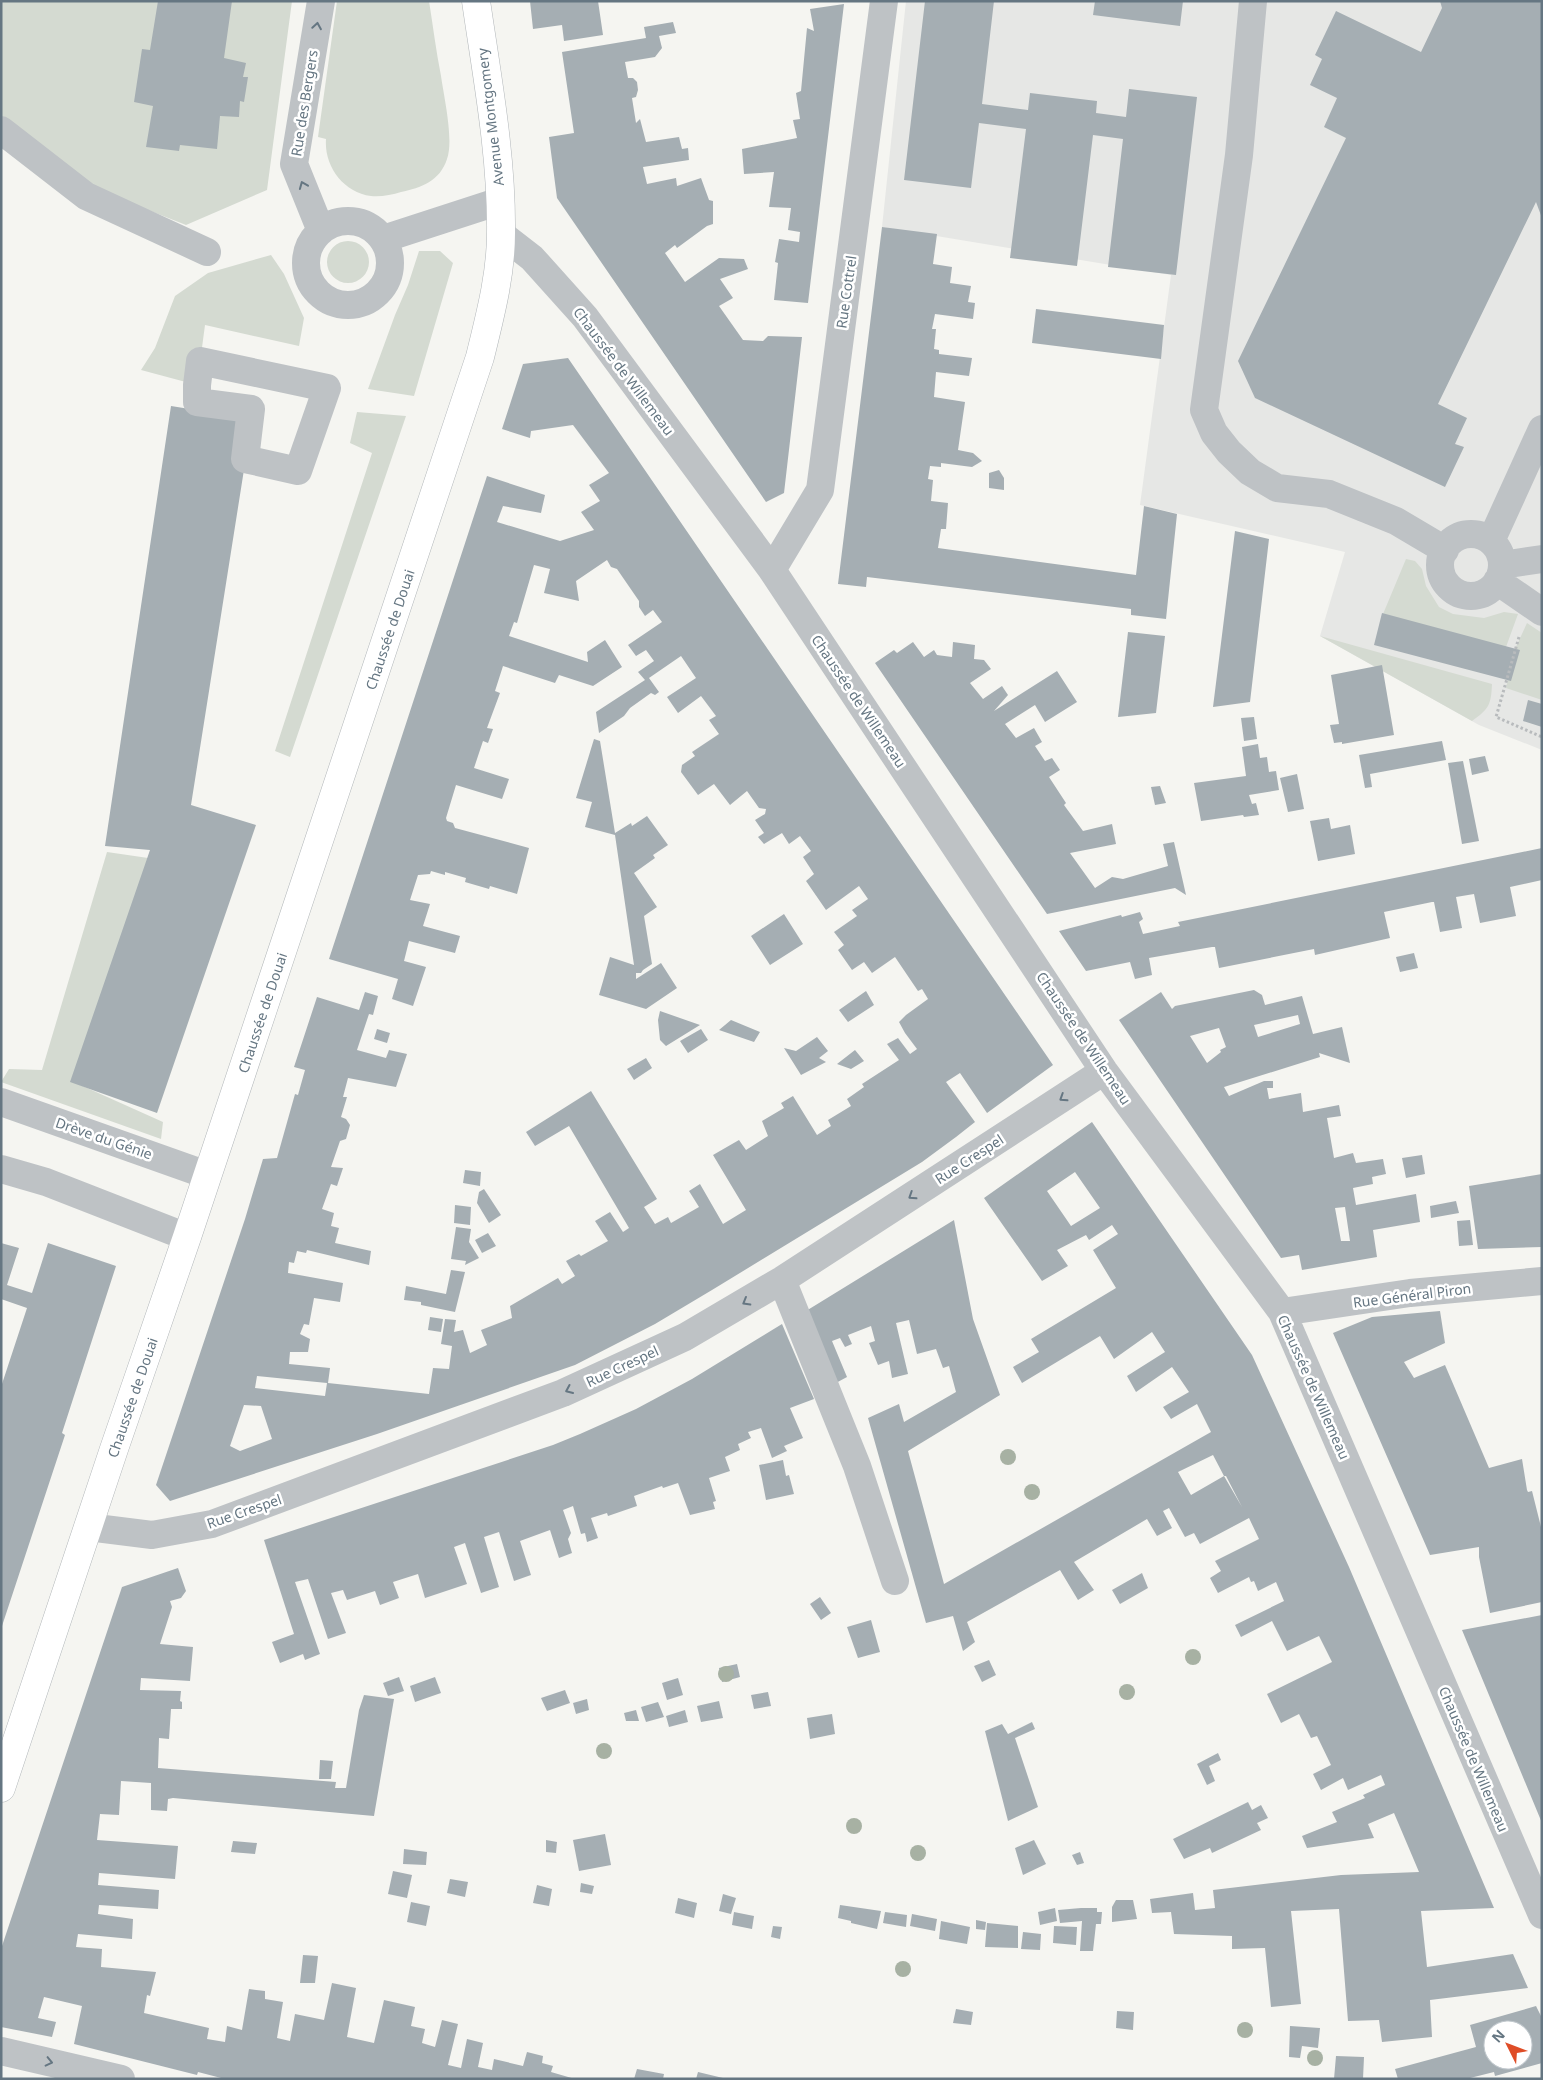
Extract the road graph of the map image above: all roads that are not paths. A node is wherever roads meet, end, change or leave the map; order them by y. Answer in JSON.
{"nodes":[{"id":1,"x":321,"y":1,"type":"edge"},
{"id":2,"x":476,"y":1,"type":"edge"},
{"id":3,"x":884,"y":1,"type":"edge"},
{"id":4,"x":1253,"y":1,"type":"edge"},
{"id":5,"x":1,"y":130,"type":"edge"},
{"id":6,"x":500,"y":201,"type":"junction"},
{"id":7,"x":321,"y":231,"type":"junction"},
{"id":8,"x":502,"y":234,"type":"junction"},
{"id":9,"x":383,"y":239,"type":"junction"},
{"id":10,"x":207,"y":252,"type":"dead end"},
{"id":11,"x":197,"y":402,"type":"joint"},
{"id":12,"x":1542,"y":429,"type":"edge"},
{"id":13,"x":1491,"y":541,"type":"junction"},
{"id":14,"x":1445,"y":550,"type":"junction"},
{"id":15,"x":1542,"y":559,"type":"edge"},
{"id":16,"x":772,"y":570,"type":"junction"},
{"id":17,"x":1500,"y":573,"type":"junction"},
{"id":18,"x":1536,"y":608,"type":"edge"},
{"id":19,"x":1104,"y":1071,"type":"junction"},
{"id":20,"x":1,"y":1102,"type":"edge"},
{"id":21,"x":1,"y":1169,"type":"edge"},
{"id":22,"x":207,"y":1175,"type":"junction"},
{"id":23,"x":187,"y":1237,"type":"junction"},
{"id":24,"x":782,"y":1280,"type":"junction"},
{"id":25,"x":1542,"y":1281,"type":"edge"},
{"id":26,"x":1282,"y":1312,"type":"junction"},
{"id":27,"x":88,"y":1527,"type":"junction"},
{"id":28,"x":895,"y":1581,"type":"dead end"},
{"id":29,"x":2,"y":1780,"type":"edge"},
{"id":30,"x":1542,"y":1916,"type":"edge"},
{"id":31,"x":1,"y":2051,"type":"edge"},
{"id":32,"x":121,"y":2079,"type":"edge"}],
"edges":[{"from":7,"to":1,"type":"street","name":"Rue des Bergers","one_way":true},
{"from":2,"to":6,"type":"main road","name":"Avenue Montgomery"},
{"from":3,"to":16,"type":"street","name":"Rue Cottrel"},
{"from":4,"to":14,"type":"street"},
{"from":5,"to":10,"type":"street"},
{"from":6,"to":8,"type":"main road","name":"Avenue Montgomery"},
{"from":6,"to":9,"type":"street"},
{"from":7,"to":9,"type":"street"},
{"from":7,"to":9,"type":"street"},
{"from":8,"to":16,"type":"street","name":"Chaussée de Willemeau"},
{"from":8,"to":22,"type":"main road","name":"Chaussée de Douai"},
{"from":11,"to":11,"type":"street"},
{"from":12,"to":13,"type":"street"},
{"from":13,"to":14,"type":"street"},
{"from":13,"to":17,"type":"street"},
{"from":14,"to":17,"type":"street"},
{"from":15,"to":17,"type":"street"},
{"from":16,"to":19,"type":"street","name":"Chaussée de Willemeau"},
{"from":17,"to":18,"type":"street"},
{"from":19,"to":24,"type":"street","name":"Rue Crespel","one_way":true},
{"from":19,"to":26,"type":"street","name":"Chaussée de Willemeau"},
{"from":20,"to":22,"type":"street","name":"Drève du Génie"},
{"from":21,"to":23,"type":"street"},
{"from":22,"to":23,"type":"main road","name":"Chaussée de Douai"},
{"from":23,"to":27,"type":"main road","name":"Chaussée de Douai"},
{"from":24,"to":27,"type":"street","name":"Rue Crespel","one_way":true},
{"from":24,"to":28,"type":"street"},
{"from":25,"to":26,"type":"street","name":"Rue Général Piron"},
{"from":26,"to":30,"type":"street","name":"Chaussée de Willemeau"},
{"from":27,"to":29,"type":"main road","name":"Chaussée de Douai"},
{"from":31,"to":32,"type":"street","one_way":true}]}
